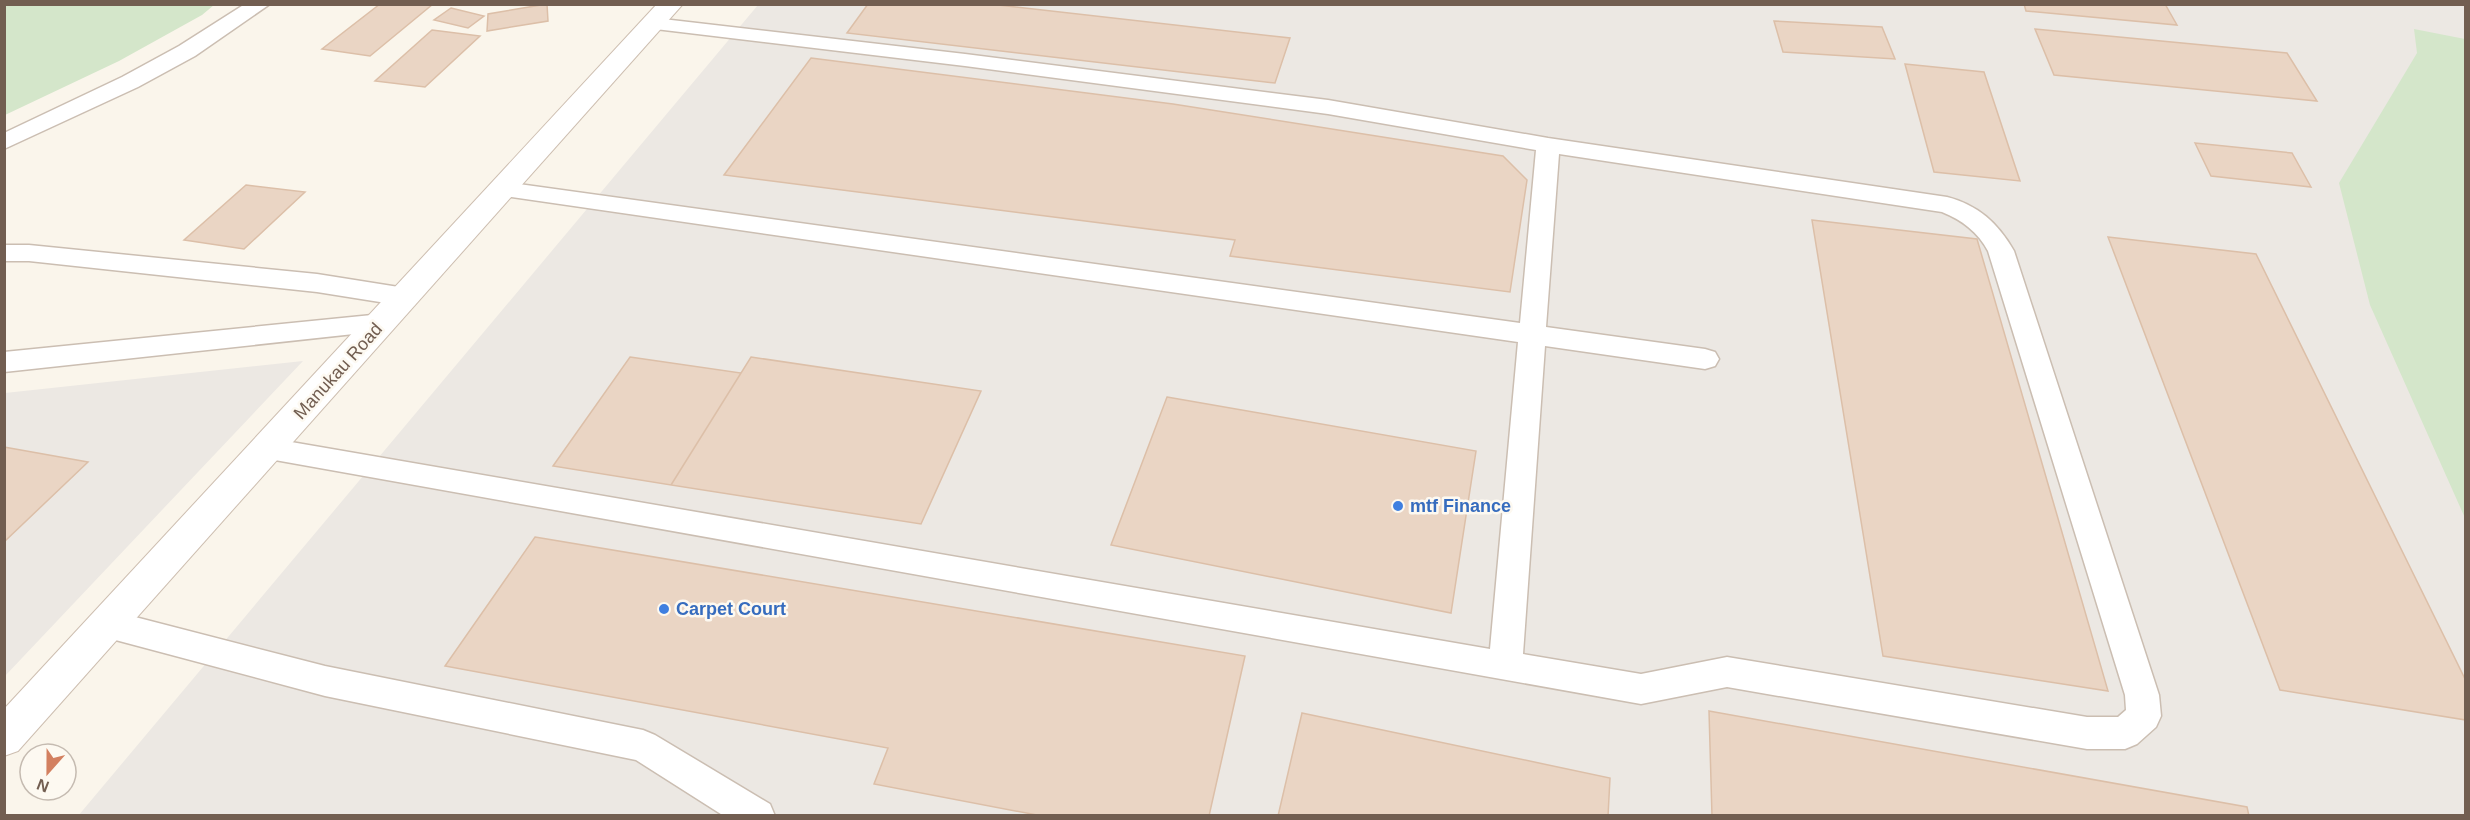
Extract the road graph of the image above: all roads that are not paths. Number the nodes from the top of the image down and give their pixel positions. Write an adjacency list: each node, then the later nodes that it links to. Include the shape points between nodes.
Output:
1 (260, 4): 3 (lane, via 130,82)
2 (662, 14): 4 (lane, via 965,60 1328,107); 5 (main road, Manukau Road)
3 (4, 142)
4 (1548, 146): 9 (lane); 14 (lane, via 1947,205 1984,224 2001,251 2142,695 2144,716 2125,733 2087,733 1727,672 1641,690)
5 (504, 189): 7 (main road, Manukau Road); 9 (lane)
6 (4, 253): 7 (lane, via 317,283)
7 (405, 297): 8 (main road, Manukau Road)
8 (382, 323): 11 (lane); 12 (main road, Manukau Road)
9 (1532, 335): 10 (lane); 14 (lane)
10 (1705, 359)
11 (4, 362)
12 (268, 449): 13 (main road, Manukau Road); 14 (lane)
13 (108, 624): 15 (main road, Manukau Road); 16 (lane, via 325,681 643,746)
14 (1505, 666)
15 (4, 738)
16 (757, 816)

